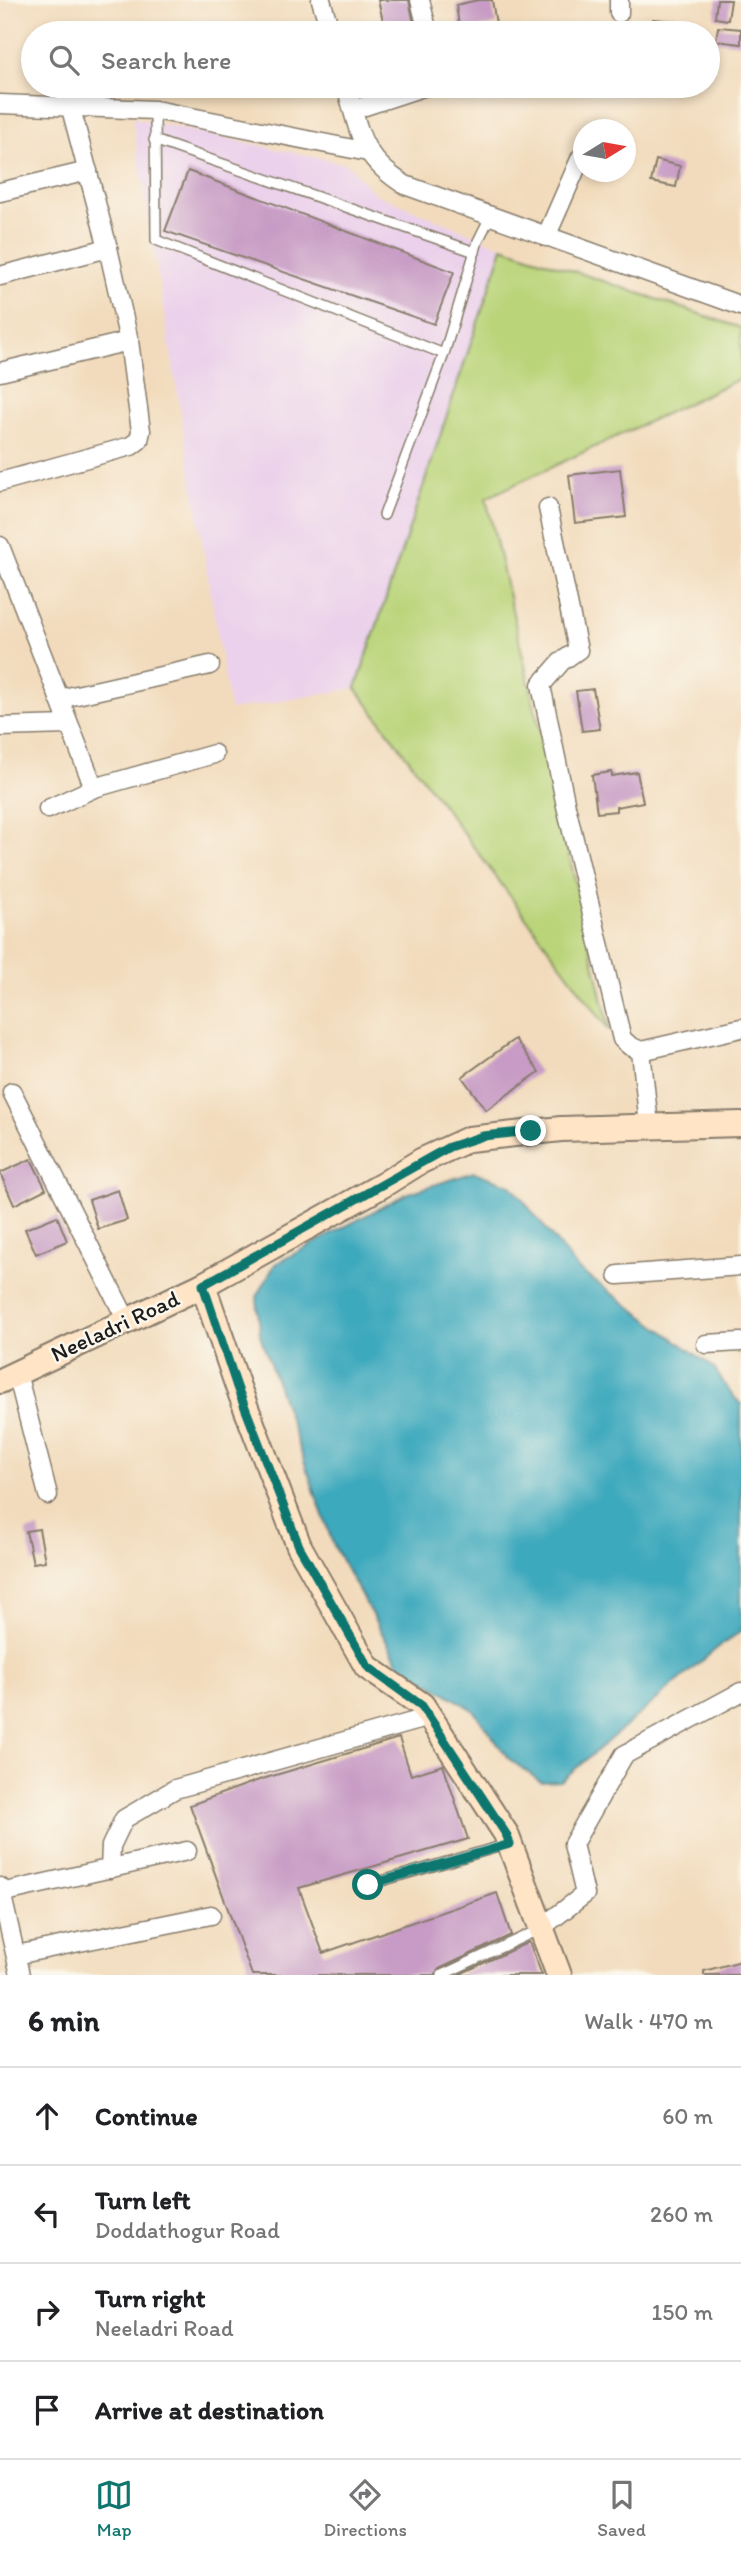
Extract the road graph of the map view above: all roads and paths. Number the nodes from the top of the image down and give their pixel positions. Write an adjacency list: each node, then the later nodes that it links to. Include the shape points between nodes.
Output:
1 (321, 0): 3 (street)
2 (420, 0): 4 (street)
3 (327, 21)
4 (425, 21)
5 (350, 98): 10 (street)
6 (390, 98): 10 (street)
7 (0, 104): 8 (street)
8 (70, 105): 9 (street); 13 (street)
9 (155, 110): 11 (lane); 12 (street)
10 (353, 110): 12 (street)
11 (154, 140): 19 (lane); 23 (lane, via 156,240)
12 (368, 152): 16 (street, via 375,164 405,185)
13 (88, 171): 15 (street); 18 (street)
14 (573, 175): 17 (street)
15 (0, 192)
16 (490, 217): 17 (street); 19 (lane)
17 (546, 237): 21 (street)
18 (108, 248): 20 (street); 22 (street)
19 (475, 252): 23 (lane)
20 (0, 275)
21 (741, 306)
22 (129, 341): 24 (street); 25 (street, via 139,440 111,453)
23 (444, 354): 27 (lane)
24 (0, 372)
25 (0, 482)
26 (548, 508): 37 (street, via 579,650 541,685 622,1039)
27 (384, 515)
28 (0, 546): 30 (street)
29 (210, 665): 30 (street)
30 (59, 699): 31 (street)
31 (68, 725): 32 (street); 34 (street)
32 (0, 727)
33 (214, 754): 34 (street)
34 (94, 788): 35 (street)
35 (48, 809)
36 (741, 1028): 37 (street)
37 (641, 1051): 40 (street)
38 (12, 1092): 44 (street)
39 (741, 1124): 40 (street, Neeladri Road)
40 (649, 1125): 43 (street, Neeladri Road, via 551,1129 469,1139 421,1161)
41 (741, 1266): 42 (street)
42 (618, 1275)
43 (203, 1285): 44 (street, Neeladri Road); 50 (street, via 299,1546 368,1667 422,1706)
44 (127, 1321): 47 (street, Neeladri Road)
45 (741, 1342): 46 (street)
46 (706, 1344)
47 (8, 1377): 48 (street)
48 (48, 1495)
49 (741, 1692): 57 (street, via 624,1755 573,1844 585,1894)
50 (430, 1717): 51 (street); 53 (street, via 175,1789 124,1819 111,1846)
51 (510, 1844): 54 (lane); 57 (street)
52 (187, 1851): 53 (street)
53 (110, 1868): 55 (street)
54 (368, 1885)
55 (1, 1890): 58 (street)
56 (211, 1915): 58 (street)
57 (541, 1928): 60 (lane); 61 (street)
58 (16, 1955): 59 (street)
59 (20, 1975)
60 (442, 1975)
61 (559, 1975)

